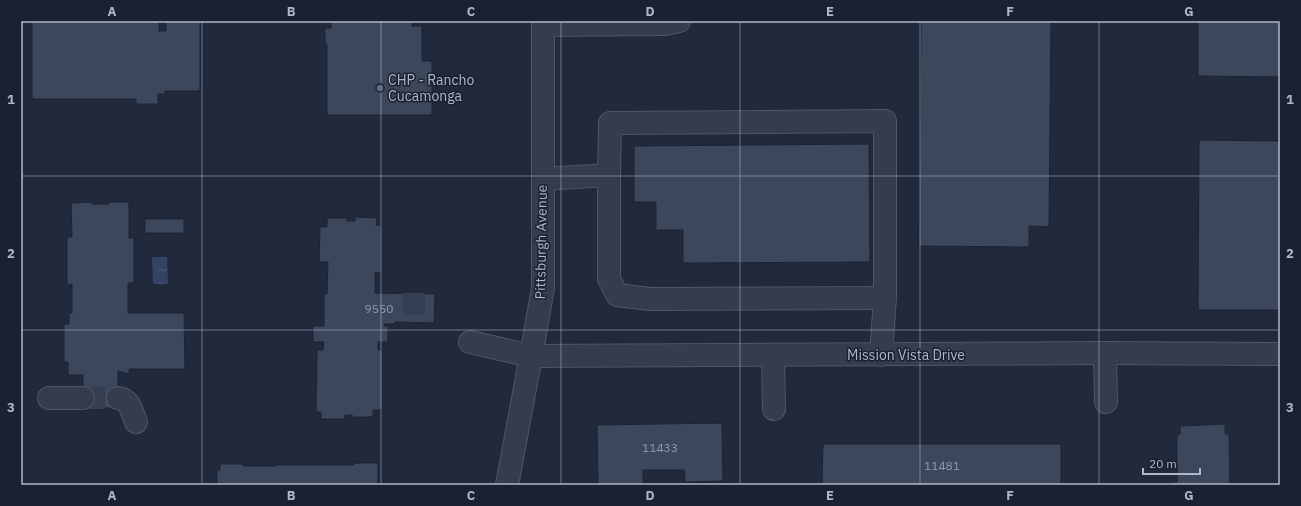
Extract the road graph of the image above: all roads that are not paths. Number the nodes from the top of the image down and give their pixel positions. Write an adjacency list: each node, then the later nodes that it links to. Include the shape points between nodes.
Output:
1 (679, 21): 2 (street, via 665,24)
2 (542, 23): 4 (street, Pittsburgh Avenue)
3 (609, 175): 4 (street); 5 (street, via 608,279 617,295 650,299); 5 (street, via 610,123 885,121)
4 (542, 179): 11 (street, Pittsburgh Avenue, via 542,288)
5 (885, 298): 10 (street)
6 (470, 342): 11 (street, Mission Vista Drive)
7 (1105, 353): 8 (street, Mission Vista Drive); 10 (street, Mission Vista Drive); 15 (street)
8 (1280, 354)
9 (773, 355): 10 (street, Mission Vista Drive); 11 (street, Mission Vista Drive); 16 (street)
10 (881, 355)
11 (532, 356): 18 (street, Pittsburgh Avenue)
12 (49, 398): 13 (street)
13 (83, 398)
14 (118, 398): 17 (street, via 128,402)
15 (1106, 402)
16 (774, 409)
17 (136, 422)
18 (507, 485)

